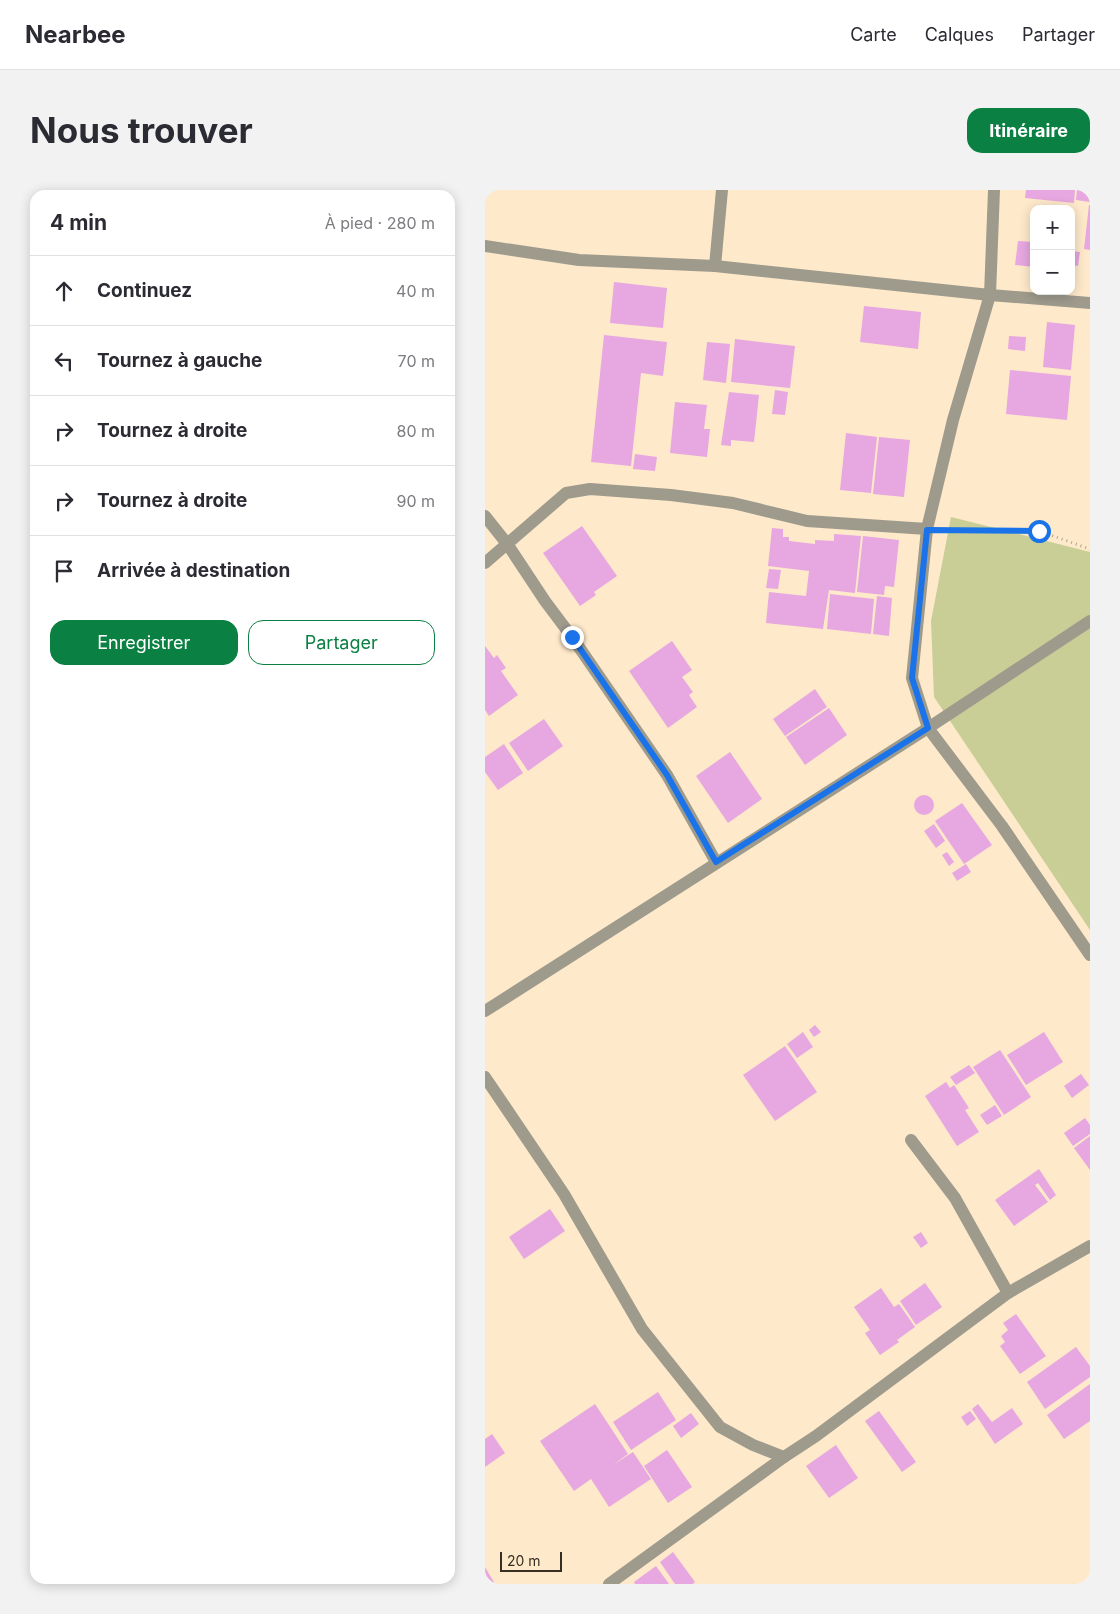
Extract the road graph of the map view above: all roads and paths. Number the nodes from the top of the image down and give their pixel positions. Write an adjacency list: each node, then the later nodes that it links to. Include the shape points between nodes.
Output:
1 (722, 190): 4 (street)
2 (994, 190): 5 (street)
3 (485, 246): 4 (street, via 579,260)
4 (715, 266): 5 (street)
5 (990, 295): 6 (street); 8 (street, via 953,420)
6 (1090, 303)
7 (485, 516): 9 (street)
8 (927, 530): 9 (street, via 807,521 733,503 589,489 566,493); 10 (path, via 1039,531); 13 (street, via 912,678)
9 (508, 545): 11 (street); 14 (street, via 667,775)
10 (1090, 549)
11 (485, 563)
12 (1090, 621): 13 (street)
13 (928, 728): 14 (street); 15 (street)
14 (716, 862): 16 (street)
15 (1090, 955)
16 (485, 1010)
17 (485, 1077): 21 (street, via 564,1194 642,1329 720,1427)
18 (911, 1140): 20 (street, via 955,1198)
19 (1090, 1246): 20 (street)
20 (1008, 1293): 21 (street)
21 (784, 1457): 22 (street)
22 (611, 1584)

